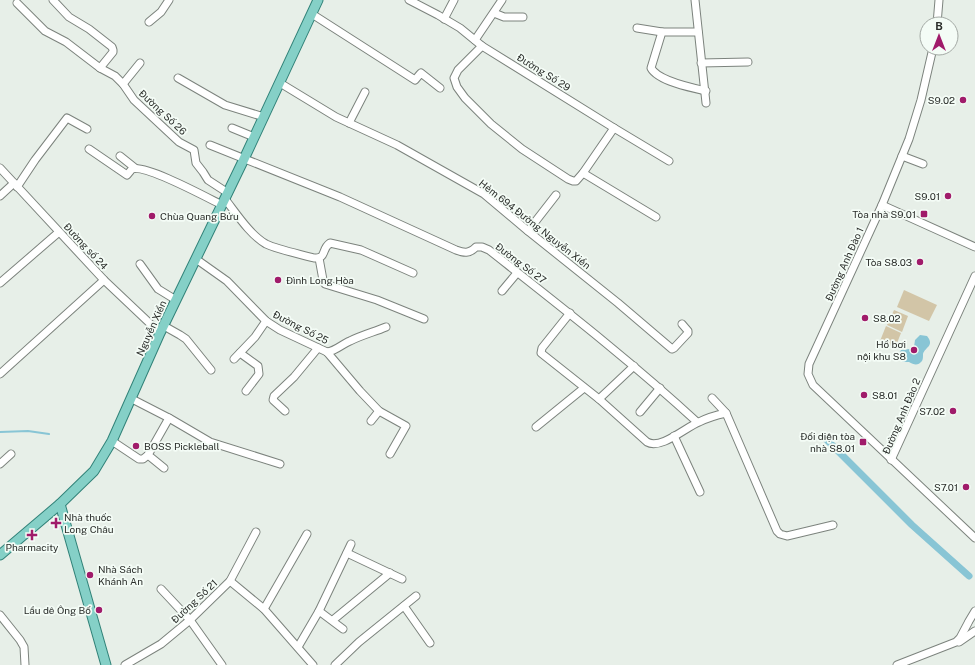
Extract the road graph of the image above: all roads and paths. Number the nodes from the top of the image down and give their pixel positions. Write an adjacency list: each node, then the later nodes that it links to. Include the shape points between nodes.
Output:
1 (53, 0): 25 (street, via 69,17 112,47 113,52)
2 (169, 0): 15 (street, via 161,12)
3 (318, 0): 11 (main road, Nguyễn Xiển)
4 (454, 0): 14 (street)
5 (502, 0): 10 (street)
6 (695, 0): 18 (street)
7 (939, 0): 12 (street)
8 (414, 1): 14 (street, Đường Số 29)
9 (17, 3): 25 (street, Đường Số 26, via 45,31 66,42)
10 (494, 12): 13 (street, via 504,17); 19 (street)
11 (312, 14): 27 (main road, Nguyễn Xiển); 29 (street, via 415,80 421,74)
12 (938, 16)
13 (523, 17)
14 (444, 18): 19 (street, Đường Số 29)
15 (149, 22)
16 (636, 28): 17 (street)
17 (662, 32): 18 (street); 30 (street, via 652,70 678,86)
18 (698, 32): 24 (street)
19 (475, 40): 20 (street, Đường Số 29)
20 (482, 46): 36 (street, Đường Số 29); 48 (street, via 458,70 454,78 465,98 491,124 522,149 568,179 576,181)
21 (931, 56): 42 (street, Đường Anh Đào 1, via 919,107)
22 (748, 62): 24 (street)
23 (140, 63): 28 (street)
24 (701, 63): 30 (street)
25 (100, 68): 28 (street, Đường Số 26)
26 (178, 78): 33 (street, via 226,106)
27 (280, 83): 33 (main road, Nguyễn Xiển); 34 (street, Hẻm 694 Đường Nguyễn Xiển)
28 (123, 84): 52 (street, Đường Số 26, via 134,100 179,142 194,150 196,163)
29 (440, 88)
30 (706, 91): 32 (street)
31 (366, 92): 34 (street)
32 (706, 103)
33 (264, 117): 38 (main road, Nguyễn Xiển)
34 (349, 123): 55 (street, Hẻm 694 Đường Nguyễn Xiển, via 398,145 484,194)
35 (232, 128): 38 (street)
36 (614, 128): 44 (street, Đường Số 29); 48 (street)
37 (87, 130): 49 (street, via 67,118)
38 (254, 137): 43 (main road, Nguyễn Xiển)
39 (210, 146): 43 (street, Đường Số 27)
40 (89, 149): 47 (street, via 127,175)
41 (120, 156): 47 (street)
42 (902, 156): 45 (street); 53 (street, Đường Anh Đào 1)
43 (244, 159): 52 (main road, Nguyễn Xiển); 62 (street, Đường Số 27, via 340,197 460,252 468,253 476,247 482,247)
44 (669, 160)
45 (923, 164)
46 (0, 168): 49 (street, Đường số 24)
47 (135, 168): 52 (street)
48 (583, 173): 54 (street)
49 (15, 185): 51 (street); 56 (street, Đường số 24)
50 (556, 195): 55 (street)
51 (0, 196)
52 (225, 199): 58 (street, via 260,240); 59 (main road, Nguyễn Xiển)
53 (882, 204): 57 (street); 100 (street, Đường Anh Đào 1, via 808,371 812,385)
54 (656, 217)
55 (528, 231): 71 (street, Hẻm 694 Đường Nguyễn Xiển, via 670,348 674,348 688,333)
56 (59, 232): 64 (street, Đường số 24); 65 (street)
57 (975, 246)
58 (319, 258): 61 (street, via 330,243 361,250); 69 (street, via 325,284 377,300)
59 (196, 259): 67 (main road, Nguyễn Xiển); 70 (street, Đường Số 25, via 227,281)
60 (140, 264): 67 (street, via 158,289)
61 (413, 273)
62 (518, 273): 66 (street); 68 (street, Đường Số 27)
63 (975, 276): 100 (street, Đường Anh Đào 2)
64 (104, 280): 73 (street, Đường số 24); 80 (street)
65 (0, 283)
66 (502, 291)
67 (176, 300): 73 (main road, Nguyễn Xiển)
68 (570, 313): 78 (street, Đường Số 27); 81 (street, via 542,348 541,353)
69 (424, 319)
70 (266, 321): 74 (street, Đường Số 25); 76 (street)
71 (682, 324)
72 (386, 327): 75 (street)
73 (162, 330): 79 (street, Đường số 24, via 186,339); 85 (main road, Nguyễn Xiển)
74 (318, 348): 75 (street, Đường Số 25); 87 (street, via 274,396 274,400)
75 (327, 352): 88 (street, Đường Số 25)
76 (240, 353): 77 (street); 83 (street, via 258,366 259,374)
77 (234, 359)
78 (634, 366): 82 (street, Đường Số 27); 86 (street)
79 (211, 370)
80 (0, 374)
81 (584, 388): 86 (street); 94 (street)
82 (660, 388): 89 (street); 93 (street, Đường Số 27)
83 (246, 391)
84 (712, 398): 90 (street)
85 (132, 399): 91 (street); 96 (main road, Nguyễn Xiển)
86 (599, 399): 95 (street, via 650,443 654,444)
87 (285, 411)
88 (379, 411): 92 (street); 98 (street, Đường Số 25, via 406,426)
89 (640, 412)
90 (726, 413): 93 (street); 106 (street, via 777,531 787,536)
91 (169, 418): 99 (street); 102 (street, via 210,442)
92 (371, 421)
93 (697, 422): 95 (street)
94 (536, 427)
95 (674, 436): 104 (street)
96 (112, 441): 99 (street, via 139,459); 105 (main road, Nguyễn Xiển, via 94,471)
97 (11, 454): 101 (street)
98 (390, 454)
99 (148, 456): 103 (street)
100 (891, 460): 109 (street, Đường Anh Đào 2)
101 (0, 464)
102 (280, 464)
103 (164, 468)
104 (700, 492)
105 (60, 504): 111 (main road, Nguyễn Xiển); 132 (main road)
106 (833, 525)
107 (256, 532): 115 (street, Đường Số 21)
108 (307, 534): 119 (street)
109 (975, 538)
110 (351, 544): 112 (street)
111 (1, 553)
112 (347, 553): 113 (street); 120 (street)
113 (390, 573): 114 (street); 124 (street)
114 (402, 579)
115 (230, 581): 119 (street); 123 (street, Đường Số 21)
116 (161, 589): 123 (street)
117 (416, 596): 118 (street)
118 (404, 606): 128 (street); 136 (street)
119 (264, 609): 130 (street)
120 (319, 610): 124 (street); 130 (street)
121 (975, 611): 125 (street)
122 (0, 615): 131 (street, via 24,647)
123 (190, 620): 133 (street, Đường Số 21, via 161,644); 134 (street)
124 (333, 620): 126 (street)
125 (971, 621): 127 (street, via 969,629); 129 (street, via 959,640)
126 (342, 629)
127 (975, 631): 129 (street, via 964,640)
128 (430, 643)
129 (953, 644): 137 (street)
130 (298, 647): 135 (street)
131 (25, 665)
132 (106, 665)
133 (125, 665)
134 (222, 665)
135 (313, 665)
136 (335, 665)
137 (897, 665)

